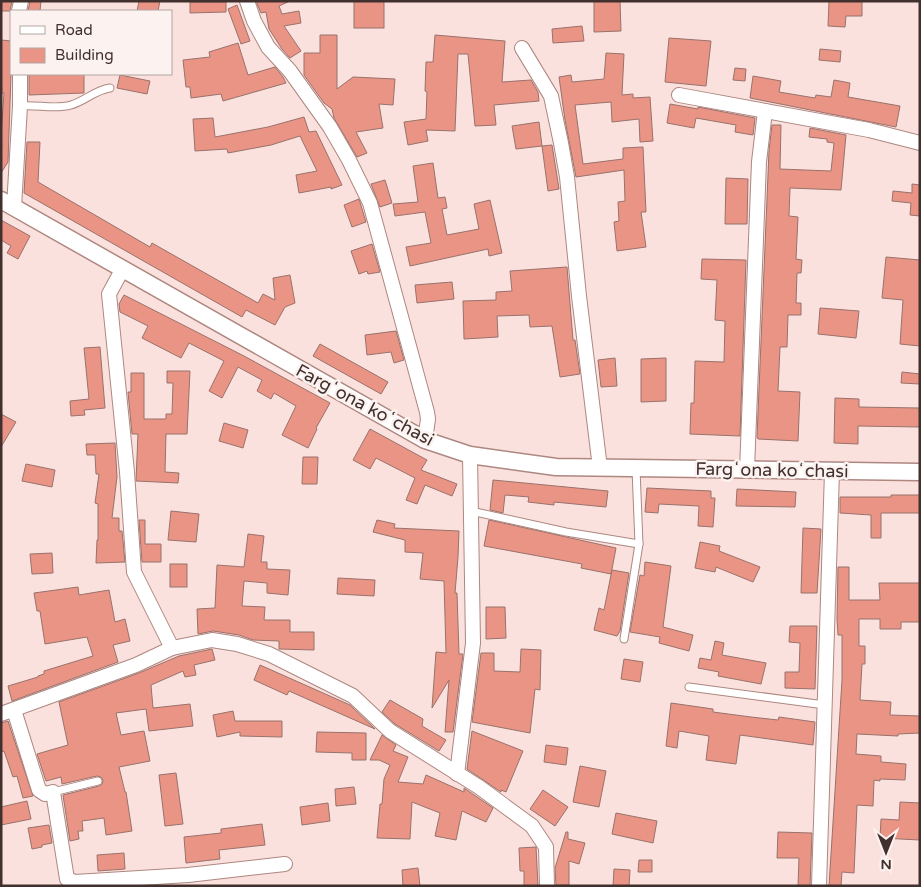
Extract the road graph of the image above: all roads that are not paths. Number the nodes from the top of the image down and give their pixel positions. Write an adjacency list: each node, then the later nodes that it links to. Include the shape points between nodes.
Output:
1 (246, 1): 11 (street, via 268,46 330,127 370,203 427,412)
2 (522, 48): 13 (street, via 551,96 568,177)
3 (20, 75): 6 (street)
4 (110, 88): 6 (lane, via 101,89 71,105)
5 (679, 95): 7 (street)
6 (20, 106): 9 (street)
7 (765, 111): 8 (street); 15 (street, via 759,172)
8 (920, 143)
9 (8, 204): 10 (street, Fargʻona koʻchasi)
10 (122, 270): 11 (street, Fargʻona koʻchasi); 21 (street, via 109,294 134,572)
11 (425, 440): 12 (street, Fargʻona koʻchasi)
12 (470, 455): 13 (street, Fargʻona koʻchasi, via 556,467); 18 (street)
13 (600, 468): 14 (street, Fargʻona koʻchasi)
14 (636, 468): 15 (street, Fargʻona koʻchasi); 19 (lane)
15 (747, 470): 16 (street, Fargʻona koʻchasi)
16 (832, 471): 17 (street, Fargʻona koʻchasi); 23 (street)
17 (920, 472)
18 (470, 510): 19 (lane, via 566,532); 25 (street, via 474,643)
19 (639, 544): 20 (lane)
20 (624, 639)
21 (172, 648): 24 (street, via 136,665); 25 (street, via 212,640 269,654 353,696 390,731)
22 (689, 687): 23 (lane)
23 (825, 705): 30 (street)
24 (8, 712): 27 (street, via 39,790 45,794)
25 (457, 774): 29 (street, via 532,826 546,847)
26 (98, 781): 27 (lane)
27 (53, 792): 28 (street, via 67,879 75,882 188,875)
28 (285, 864)
29 (547, 886)
30 (819, 886)

